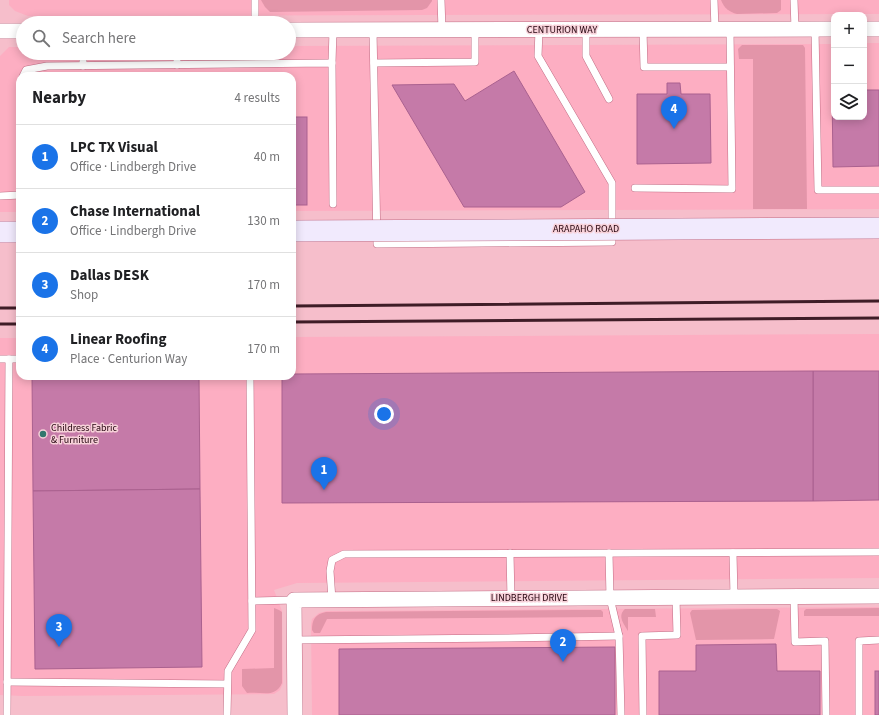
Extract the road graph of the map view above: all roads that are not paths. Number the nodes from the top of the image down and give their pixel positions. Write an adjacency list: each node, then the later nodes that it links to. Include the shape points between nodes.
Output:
1 (255, 0): 5 (lane)
2 (441, 0): 11 (lane)
3 (714, 0): 16 (lane)
4 (794, 0): 18 (lane)
5 (255, 16)
6 (867, 29): 7 (street)
7 (879, 29)
8 (296, 30): 9 (street, CENTURION WAY)
9 (333, 30): 10 (street, CENTURION WAY); 25 (lane)
10 (374, 30): 11 (street, CENTURION WAY); 26 (lane)
11 (442, 30): 12 (street, CENTURION WAY)
12 (475, 30): 13 (street, CENTURION WAY); 26 (lane, via 475,62)
13 (539, 30): 14 (street, CENTURION WAY); 26 (lane, via 538,56 612,183 612,242 376,244)
14 (586, 30): 15 (street, CENTURION WAY); 31 (lane, via 586,56)
15 (643, 30): 16 (street, CENTURION WAY); 29 (lane, via 644,67)
16 (715, 30): 17 (street, CENTURION WAY)
17 (730, 30): 18 (street, CENTURION WAY); 29 (lane)
18 (795, 30): 19 (street, CENTURION WAY)
19 (816, 30): 20 (street, CENTURION WAY); 33 (lane, via 818,190)
20 (831, 30)
21 (0, 31): 22 (street)
22 (16, 31)
23 (83, 60): 28 (lane)
24 (177, 60): 27 (lane)
25 (332, 63): 27 (lane); 36 (lane)
26 (374, 63)
27 (177, 65): 28 (lane)
28 (83, 66): 30 (lane, via 47,66)
29 (730, 67): 32 (lane, via 732,189)
30 (25, 72)
31 (609, 99)
32 (635, 188)
33 (879, 190)
34 (16, 195): 35 (lane)
35 (0, 196)
36 (333, 204)
37 (879, 228): 38 (main road, ARAPAHO ROAD, bridge)
38 (296, 231)
39 (0, 232): 40 (main road)
40 (16, 232)
41 (8, 359): 42 (lane); 43 (lane); 61 (lane)
42 (16, 359)
43 (0, 360)
44 (250, 380): 57 (lane)
45 (879, 552): 48 (lane)
46 (510, 553): 47 (lane); 54 (lane); 56 (lane, via 344,554 332,560)
47 (609, 553): 48 (lane); 52 (lane)
48 (733, 553): 50 (lane)
49 (879, 596): 51 (street, LINDBERGH DRIVE)
50 (734, 597): 51 (street, LINDBERGH DRIVE); 53 (street, LINDBERGH DRIVE)
51 (794, 597): 68 (lane, via 795,642 825,641)
52 (610, 598): 53 (street, LINDBERGH DRIVE); 54 (street, LINDBERGH DRIVE); 58 (lane)
53 (676, 598): 67 (lane, via 677,636 642,636)
54 (511, 599): 56 (street, LINDBERGH DRIVE)
55 (294, 600): 56 (street, LINDBERGH DRIVE); 57 (lane); 59 (street)
56 (332, 600)
57 (252, 601): 62 (lane, via 252,630 228,671)
58 (619, 636): 59 (lane); 66 (lane)
59 (294, 640): 65 (street)
60 (879, 640): 69 (lane, via 859,641)
61 (7, 682): 62 (lane); 63 (lane)
62 (228, 684): 64 (lane)
63 (7, 715)
64 (227, 715)
65 (295, 715)
66 (621, 715)
67 (643, 715)
68 (826, 715)
69 (859, 715)

